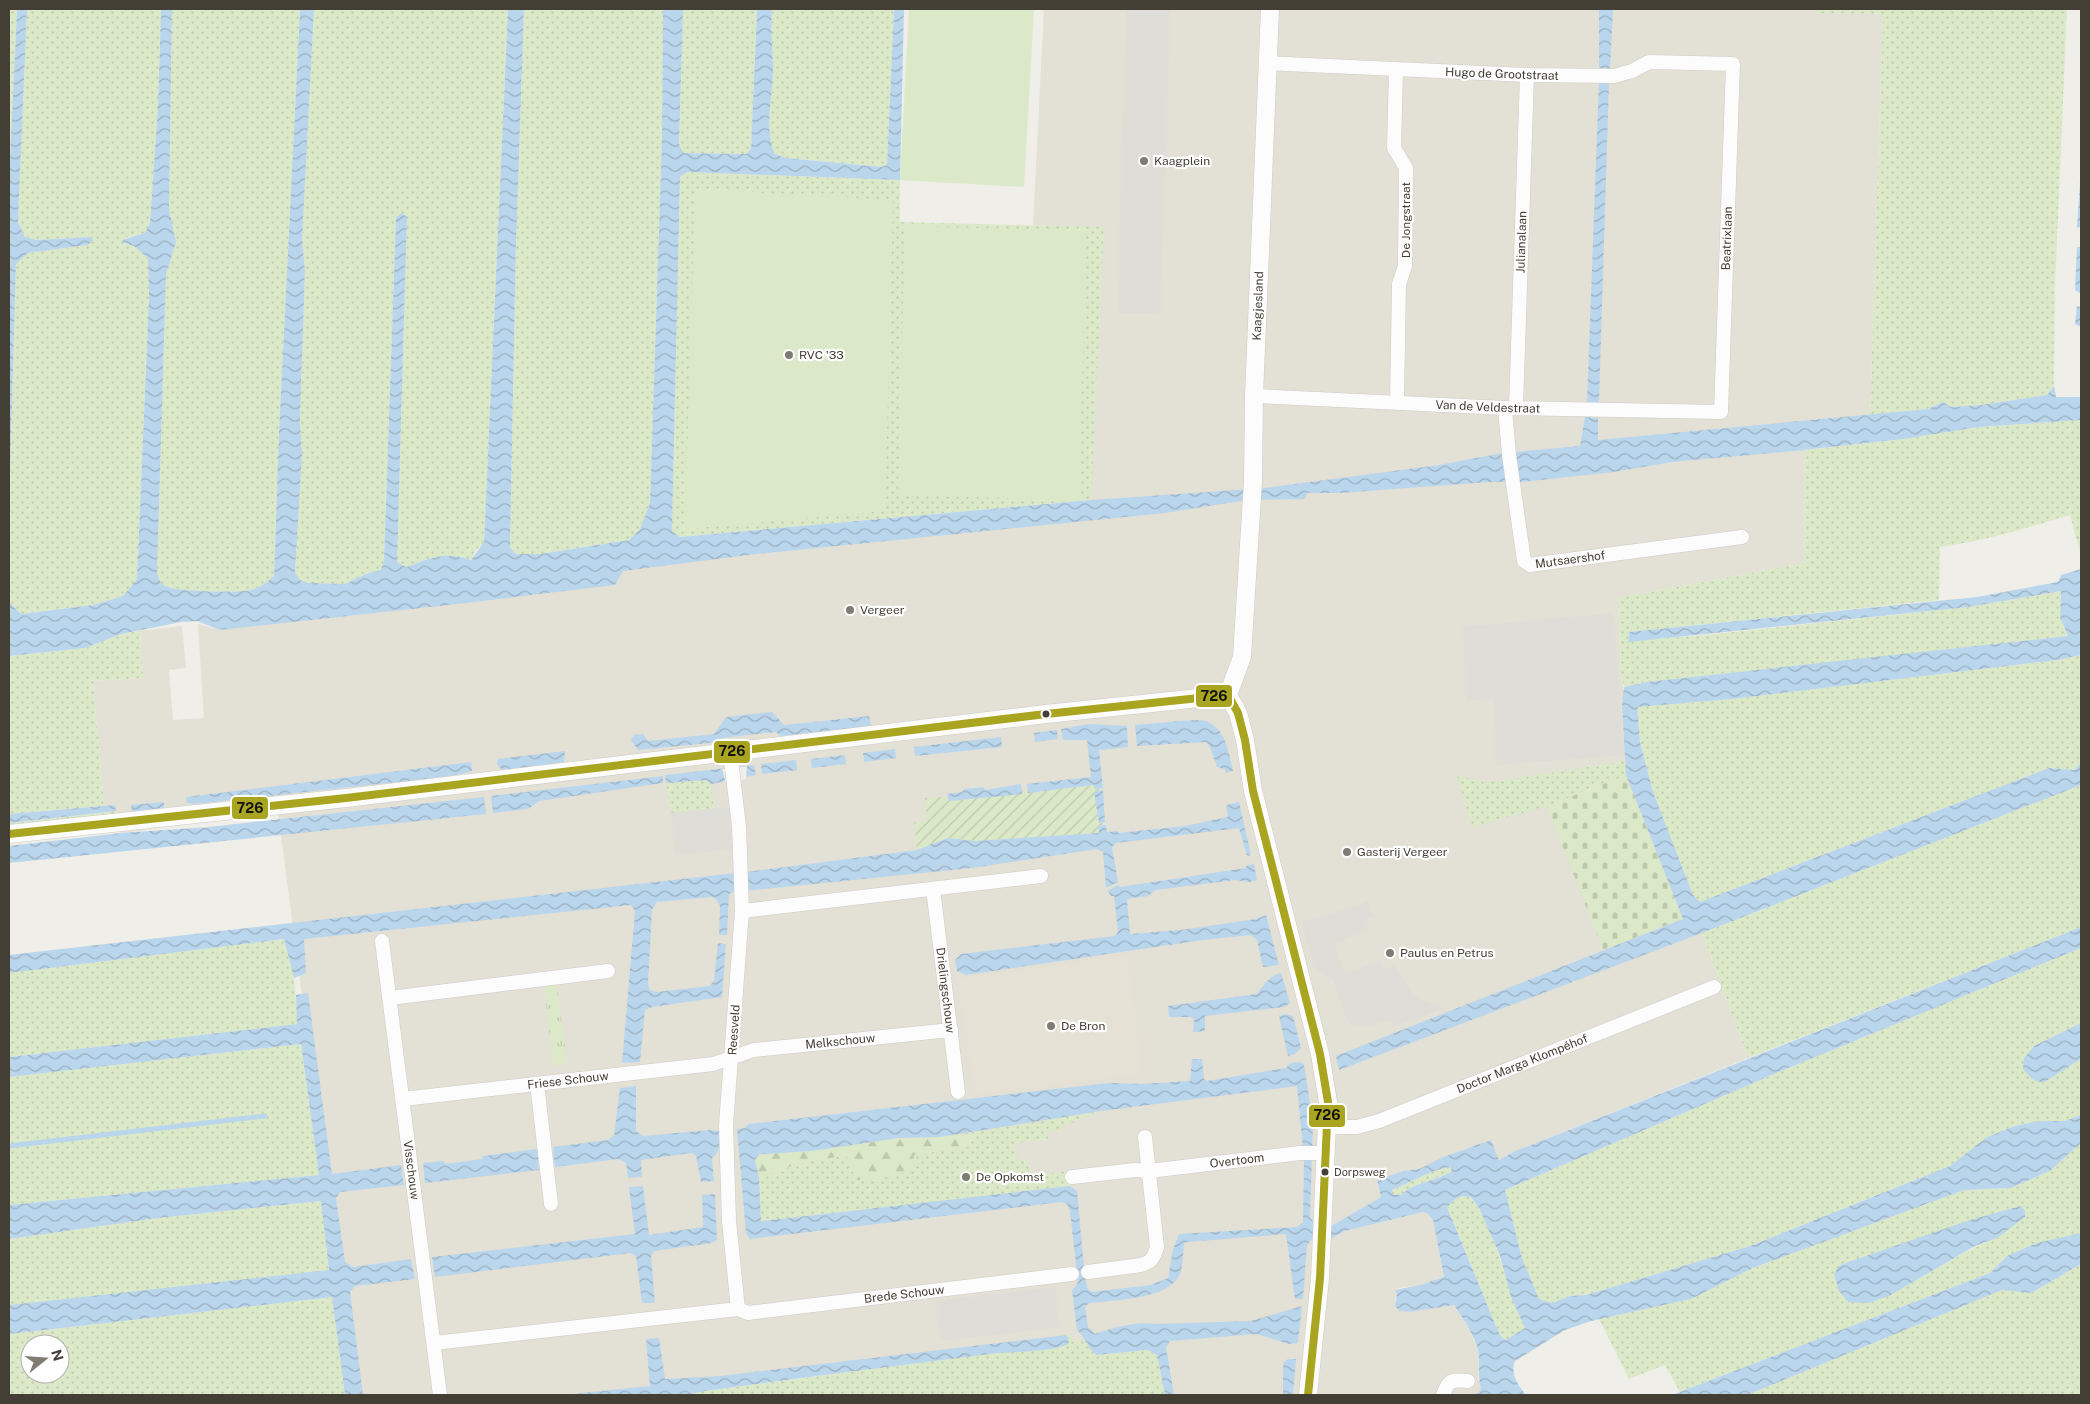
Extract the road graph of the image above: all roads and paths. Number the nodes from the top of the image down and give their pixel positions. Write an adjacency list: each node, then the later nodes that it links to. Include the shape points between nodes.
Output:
1 (1270, 9): 2 (street, Kaagjesland)
2 (1267, 63): 4 (street, Hugo de Grootstraat); 6 (street, Kaagjesland)
3 (1733, 64): 5 (street, Hugo de Grootstraat, via 1649,62 1614,76); 9 (street, Beatrixlaan)
4 (1396, 70): 5 (street, Hugo de Grootstraat); 7 (street, De Jongstraat, via 1394,148 1406,168 1405,266 1399,284)
5 (1527, 75): 8 (street, Julianalaan)
6 (1254, 396): 7 (street, Van de Veldestraat); 11 (street, Kaagjesland, via 1242,657)
7 (1397, 402): 8 (street, Van de Veldestraat)
8 (1510, 408): 9 (street, Van de Veldestraat); 10 (street, Mutsaershof, via 1509,455 1524,560 1530,565)
9 (1720, 412)
10 (1742, 538)
11 (1228, 696): 12 (street, via 1046,714); 26 (street, via 1238,713 1245,740 1253,791 1320,1054 1328,1102)
12 (731, 758): 13 (street); 16 (street, Reesveld)
13 (9, 834)
14 (1042, 876): 15 (street)
15 (933, 889): 16 (street); 21 (street, Drielingschouw)
16 (742, 911): 22 (street, Reesveld)
17 (382, 941): 20 (street, Visschouw)
18 (608, 971): 20 (street)
19 (1714, 987): 26 (street, Doctor Marga Klompéhof, via 1379,1121 1357,1127)
20 (390, 998): 25 (street, Visschouw)
21 (951, 1030): 22 (street, Melkschouw, via 754,1050); 24 (street, Drielingschouw)
22 (732, 1056): 23 (street, Friese Schouw, via 713,1064); 34 (street, Reesveld, via 726,1157)
23 (537, 1084): 25 (street, Friese Schouw); 31 (street)
24 (958, 1092)
25 (403, 1099): 35 (street, Visschouw)
26 (1328, 1127): 28 (street)
27 (1145, 1137): 29 (street)
28 (1321, 1153): 29 (street, Overtoom); 38 (street, via 1320,1278)
29 (1149, 1171): 30 (street, Overtoom); 32 (street, via 1157,1247 1154,1257 1141,1265)
30 (1072, 1177)
31 (551, 1204)
32 (1088, 1272)
33 (1072, 1274): 34 (street, Brede Schouw, via 748,1313)
34 (738, 1309): 35 (street)
35 (434, 1343): 37 (street, Visschouw)
36 (1468, 1381): 39 (street, via 1453,1380)
37 (440, 1395)
38 (1308, 1395)
39 (1443, 1395)

